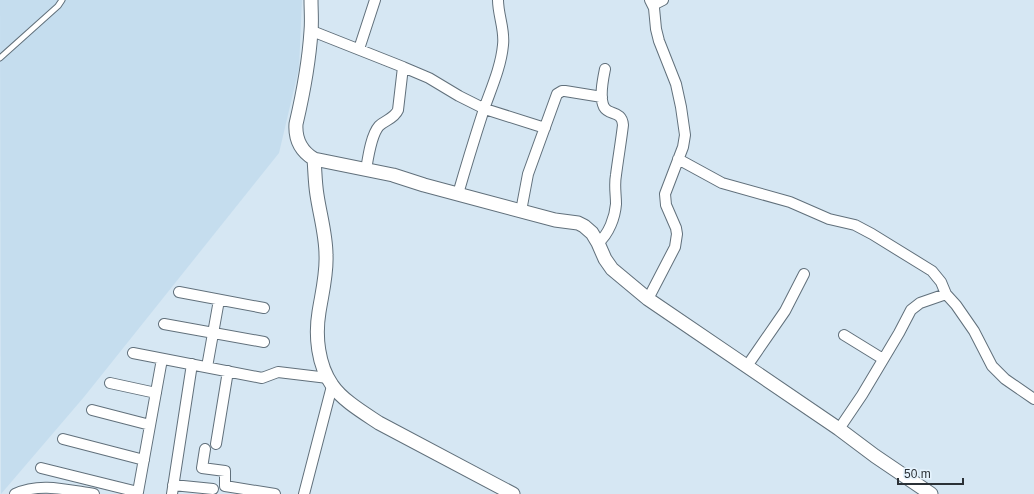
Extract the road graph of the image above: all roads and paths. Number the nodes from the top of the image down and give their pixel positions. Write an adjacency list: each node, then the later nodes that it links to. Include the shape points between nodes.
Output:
1 (62, 0): 9 (lane)
2 (311, 0): 7 (street)
3 (376, 0): 8 (street)
4 (498, 0): 13 (street, via 504,35 503,47)
5 (663, 0): 6 (street)
6 (651, 3): 16 (street, via 659,41 676,84 681,107 685,135)
7 (312, 31): 8 (street); 15 (street, via 296,132 298,143 306,155)
8 (359, 49): 10 (street)
9 (0, 58)
10 (403, 67): 13 (street, via 429,78); 17 (street, via 398,110 395,116 376,131)
11 (605, 69): 12 (street)
12 (602, 98): 14 (street, via 559,92); 20 (street, via 604,106 619,116 622,125 614,214 604,238)
13 (485, 109): 14 (street); 18 (street)
14 (545, 128): 19 (street, via 528,174)
15 (314, 159): 17 (street); 38 (street, via 317,194 326,241 326,267 318,314 318,344)
16 (678, 159): 23 (street, via 722,183 790,202 830,219 855,225 932,271); 24 (street, via 665,199 676,228 675,247)
17 (366, 170): 18 (street)
18 (458, 194): 19 (street)
19 (521, 211): 20 (street, via 578,223 589,229)
20 (598, 243): 24 (street, via 612,270)
21 (804, 274): 35 (street, via 785,311)
22 (179, 292): 25 (street)
23 (946, 294): 33 (street, via 920,303 911,310); 41 (street, via 974,331 992,366 1005,379)
24 (648, 299): 35 (street)
25 (220, 300): 26 (street); 28 (street)
26 (264, 308)
27 (164, 324): 28 (street)
28 (213, 333): 30 (street); 36 (street)
29 (844, 335): 33 (street)
30 (264, 342)
31 (133, 353): 32 (street)
32 (162, 359): 34 (street); 40 (street)
33 (883, 359): 44 (street)
34 (192, 364): 36 (street); 50 (street)
35 (748, 366): 44 (street)
36 (207, 367): 37 (street)
37 (228, 371): 38 (street, via 262,378 278,372); 46 (street)
38 (330, 382): 55 (street); 56 (street, via 361,411 379,423)
39 (110, 383): 40 (street)
40 (156, 393): 43 (street)
41 (1034, 399)
42 (92, 410): 43 (street)
43 (150, 425): 48 (street)
44 (839, 429): 57 (street)
45 (63, 439): 48 (street)
46 (216, 444)
47 (205, 450): 54 (street, via 202,468 226,471 225,486)
48 (144, 460): 49 (street, via 138,492)
49 (41, 468)
50 (173, 489): 51 (street)
51 (214, 489)
52 (15, 494): 53 (street, via 25,489 45,487)
53 (94, 494)
54 (275, 494)
55 (304, 494)
56 (513, 494)
57 (930, 494)

